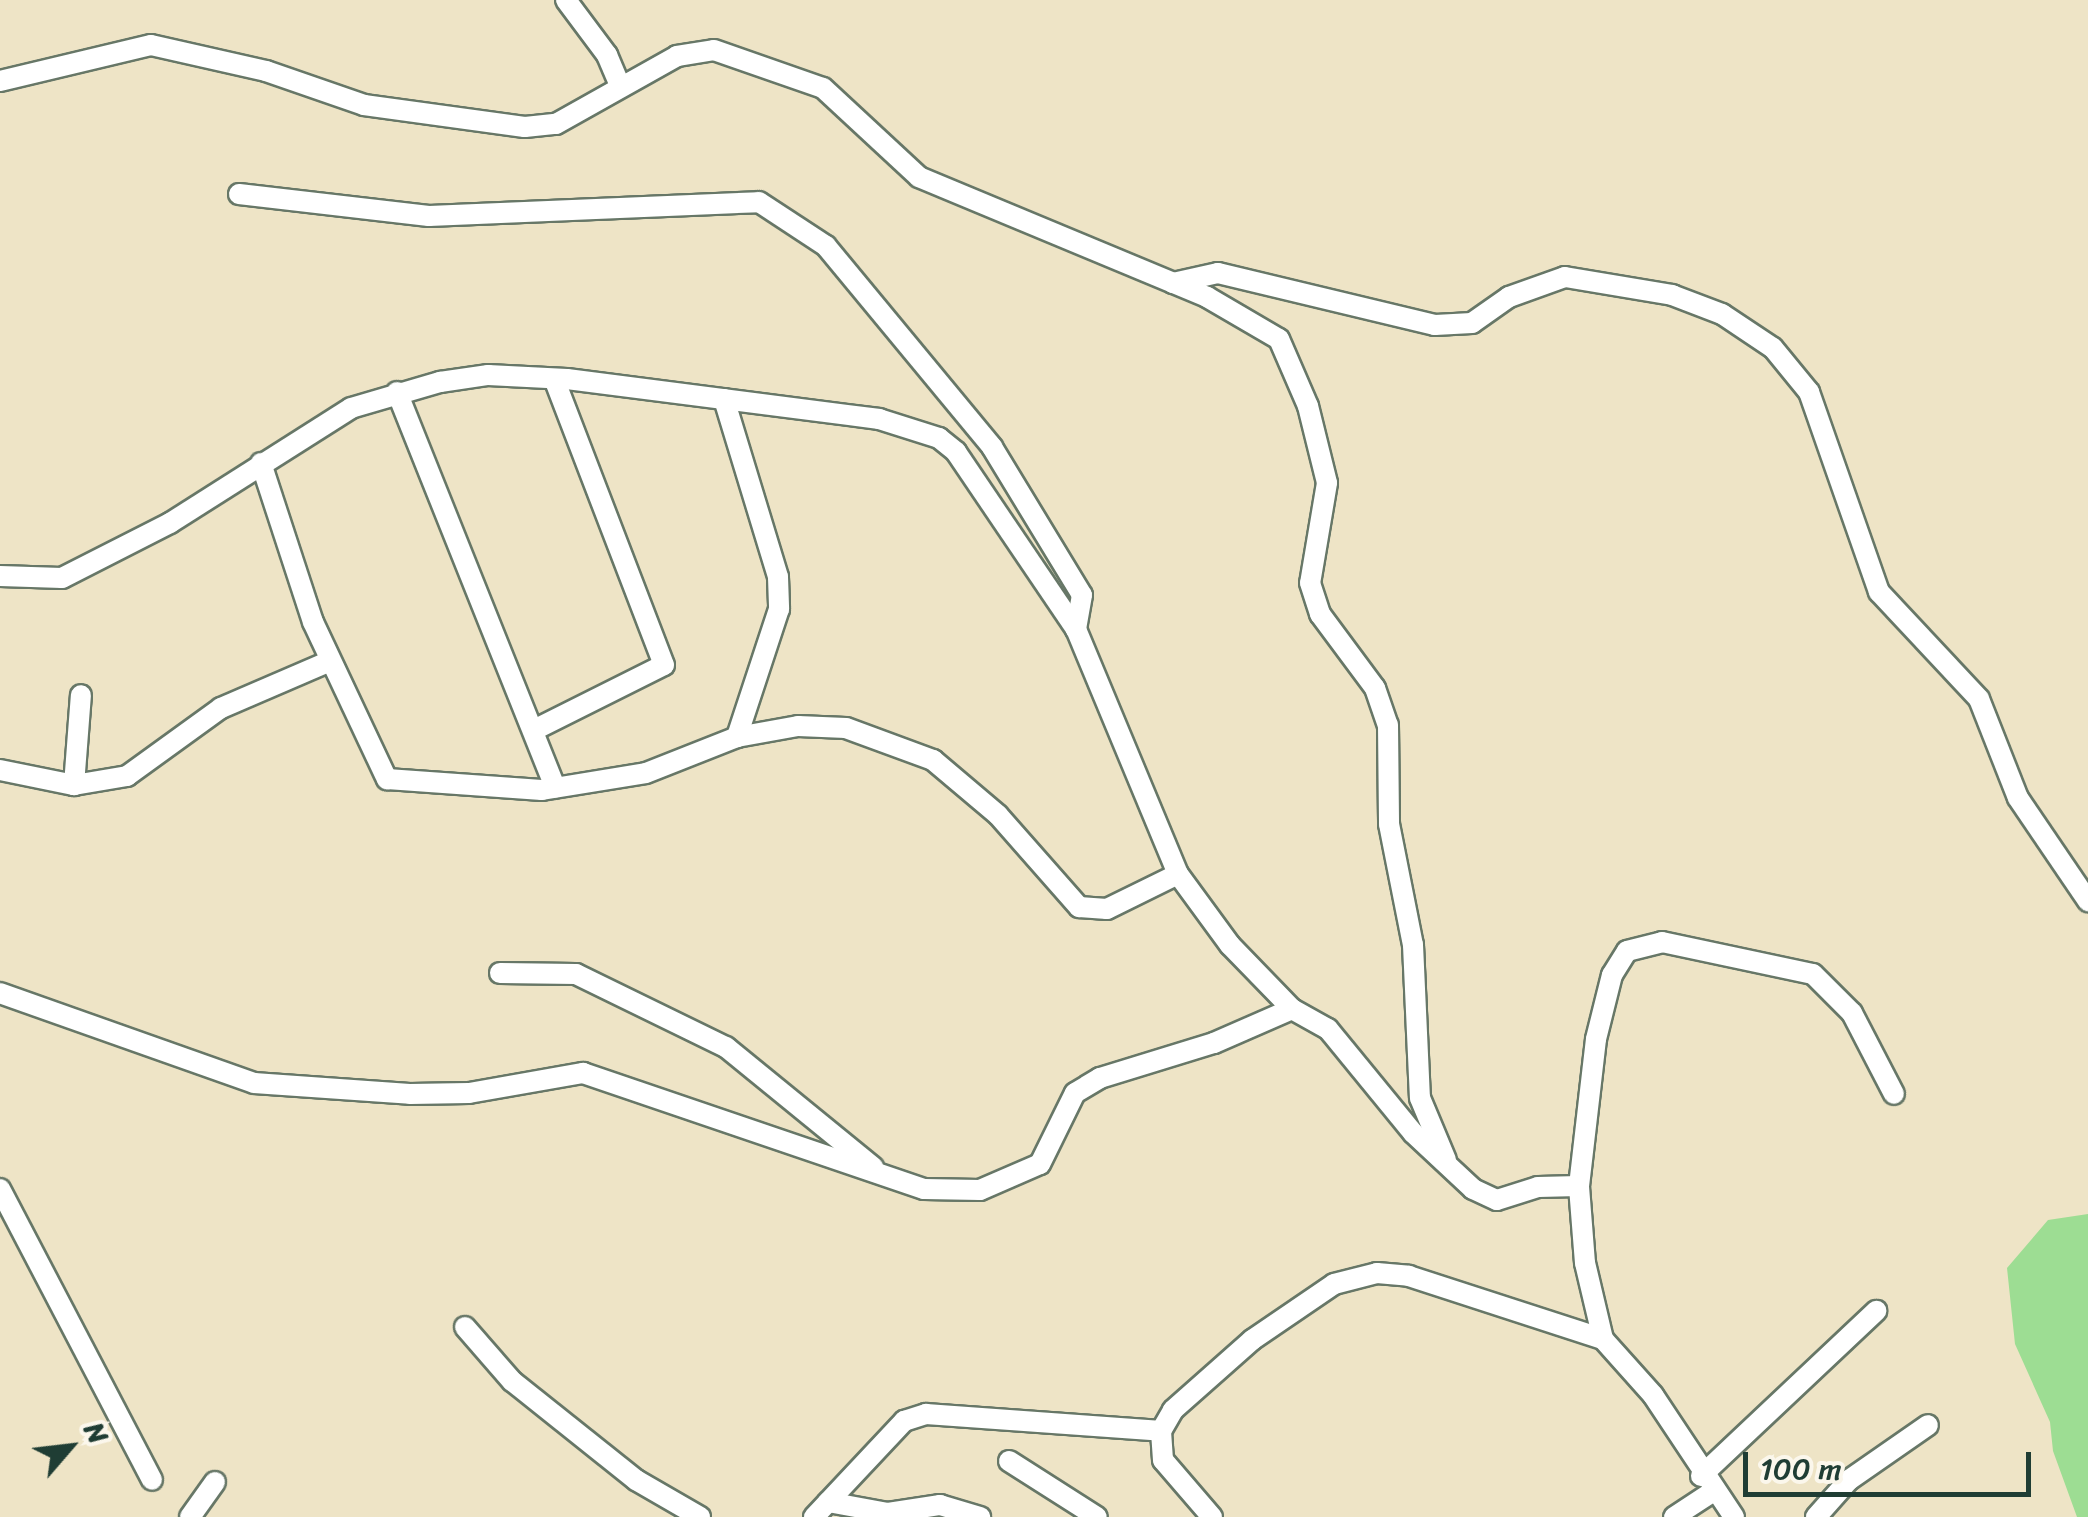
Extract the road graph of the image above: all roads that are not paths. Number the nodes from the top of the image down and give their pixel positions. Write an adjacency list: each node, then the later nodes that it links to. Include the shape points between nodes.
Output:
1 (566, 0): 3 (street, via 607,55)
2 (0, 82): 3 (street, via 151,45 266,71 364,105 525,127 556,124)
3 (620, 86): 5 (street, via 676,56 714,50 780,71 823,88 919,176)
4 (239, 194): 11 (street, via 429,216 759,202 826,246 992,447 1082,596)
5 (1173, 283): 20 (street, via 1218,273 1435,325 1472,323 1509,298 1564,277 1672,294 1735,322 1773,348 1809,392 1879,592 1979,699 2018,798); 25 (street, via 1279,339 1308,406 1327,483 1310,583 1320,614 1375,688 1388,726 1389,824 1414,946 1420,1098)
6 (554, 378): 7 (street, via 488,375); 8 (street); 14 (street, via 664,665)
7 (398, 392): 9 (street, via 351,408); 14 (street)
8 (724, 400): 11 (street, via 879,419 939,438 956,452); 15 (street, via 778,577 779,609)
9 (261, 463): 10 (street, via 170,523 62,578); 12 (street)
10 (0, 576)
11 (1076, 629): 19 (street)
12 (330, 661): 17 (street, via 221,708 127,776); 18 (street, via 387,780)
13 (82, 695): 17 (street)
14 (536, 729): 18 (street)
15 (737, 738): 18 (street, via 646,773); 19 (street, via 798,726 846,728 932,760 998,814 1079,907 1094,913)
16 (0, 770): 17 (street)
17 (74, 786)
18 (555, 788)
19 (1178, 874): 23 (street, via 1230,946)
20 (2088, 901)
21 (500, 972): 26 (street, via 576,974 726,1047)
22 (1, 997): 26 (street, via 254,1083 470,1093 583,1074)
23 (1292, 1009): 25 (street, via 1328,1029 1413,1133); 26 (street, via 1076,1093 1040,1164 1008,1182 980,1190 924,1189)
24 (1894, 1094): 27 (street, via 1852,1013 1813,974 1700,946 1662,942 1627,951 1612,975 1596,1039)
25 (1446, 1160): 27 (street, via 1473,1189 1496,1200 1538,1187)
26 (888, 1178)
27 (1579, 1186): 31 (street, via 1585,1263)
28 (0, 1189): 35 (street)
29 (1876, 1311): 37 (street)
30 (465, 1327): 42 (street, via 512,1382 636,1480)
31 (1603, 1339): 33 (street, via 1447,1286 1377,1274 1334,1284 1276,1320 1173,1410); 37 (street, via 1654,1396)
32 (1928, 1424): 47 (street, via 1849,1480)
33 (1161, 1431): 38 (street, via 926,1414 904,1421); 39 (street, via 1163,1460)
34 (1009, 1461): 44 (street)
35 (152, 1480)
36 (215, 1482): 41 (street)
37 (1707, 1484): 45 (street); 46 (street)
38 (821, 1510): 40 (street)
39 (1200, 1513)
40 (923, 1514): 43 (street, via 940,1504)
41 (190, 1517)
42 (700, 1517)
43 (980, 1517)
44 (1097, 1517)
45 (1674, 1517)
46 (1734, 1517)
47 (1816, 1517)

